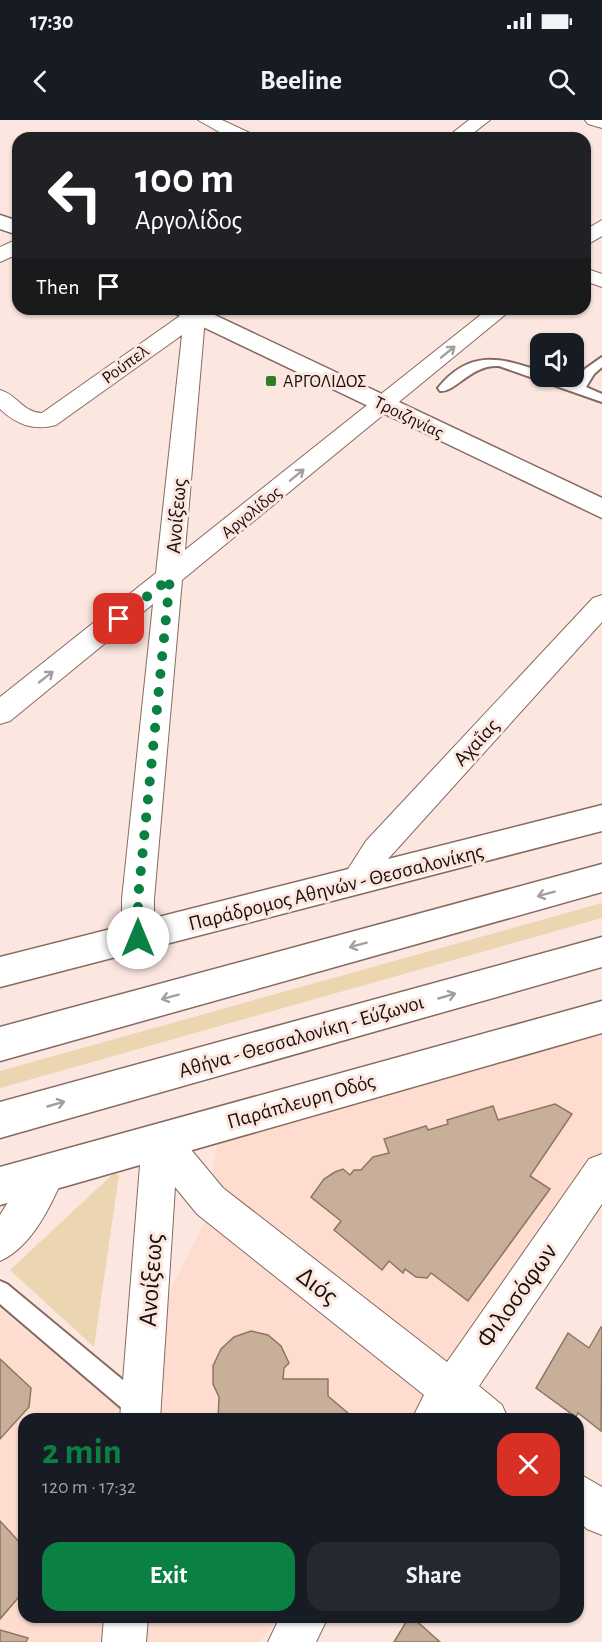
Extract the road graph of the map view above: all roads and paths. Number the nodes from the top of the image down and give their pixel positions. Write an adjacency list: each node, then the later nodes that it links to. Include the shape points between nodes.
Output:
1 (481, 120): 4 (street)
2 (594, 120): 3 (street)
3 (602, 123)
4 (464, 132)
5 (187, 315): 14 (street, Ρούπελ, via 48,420 27,420)
6 (194, 315): 18 (street, Ανοίξεως)
7 (204, 315): 16 (main road, Τροιζηνίας)
8 (494, 315): 16 (street, Αργολίδος, one-way to 8)
9 (602, 361): 13 (lane, via 589,372)
10 (530, 372): 12 (lane, via 502,362 479,362 465,368)
11 (573, 387): 13 (lane)
12 (444, 388)
13 (579, 389): 15 (lane)
14 (0, 397)
15 (602, 398)
16 (383, 405): 17 (main road, Τροιζηνίας); 18 (street, Αργολίδος, one-way to 16)
17 (602, 509)
18 (170, 578): 20 (street, Αργολίδος, one-way to 18); 24 (street, Ανοίξεως, via 138,899)
19 (602, 605): 23 (street, Αχαΐας, via 377,850)
20 (0, 713)
21 (602, 818): 23 (main road, Παράδρομος Αθηνών - Θεσσαλονίκης)
22 (602, 878): 28 (main road, one-way to 28)
23 (355, 883): 24 (main road, Παράδρομος Αθηνών - Θεσσαλονίκης)
24 (138, 938): 26 (main road, Παράδρομος Αθηνών - Θεσσαλονίκης)
25 (602, 952): 29 (main road, Αθήνα - Θεσσαλονίκη - Εύζωνοι, one-way to 25)
26 (0, 972)
27 (602, 1017): 30 (main road, Παράπλευρη Οδός)
28 (0, 1044)
29 (0, 1120)
30 (160, 1140): 32 (main road, Παράπλευρη Οδός); 36 (street, Διός, via 210,1201); 38 (street, Ανοίξεως)
31 (602, 1172): 36 (street, Φιλοσόφων)
32 (46, 1173): 33 (main road, Παράπλευρη Οδός); 34 (street, via 17,1224)
33 (0, 1186)
34 (0, 1242)
35 (0, 1291): 37 (lane)
36 (442, 1404): 39 (street, Διός)
37 (139, 1413)
38 (140, 1413)
39 (470, 1413)
40 (584, 1499): 41 (street)
41 (602, 1514)
42 (126, 1623): 44 (street)
43 (302, 1623): 45 (street)
44 (124, 1642)
45 (290, 1642)

